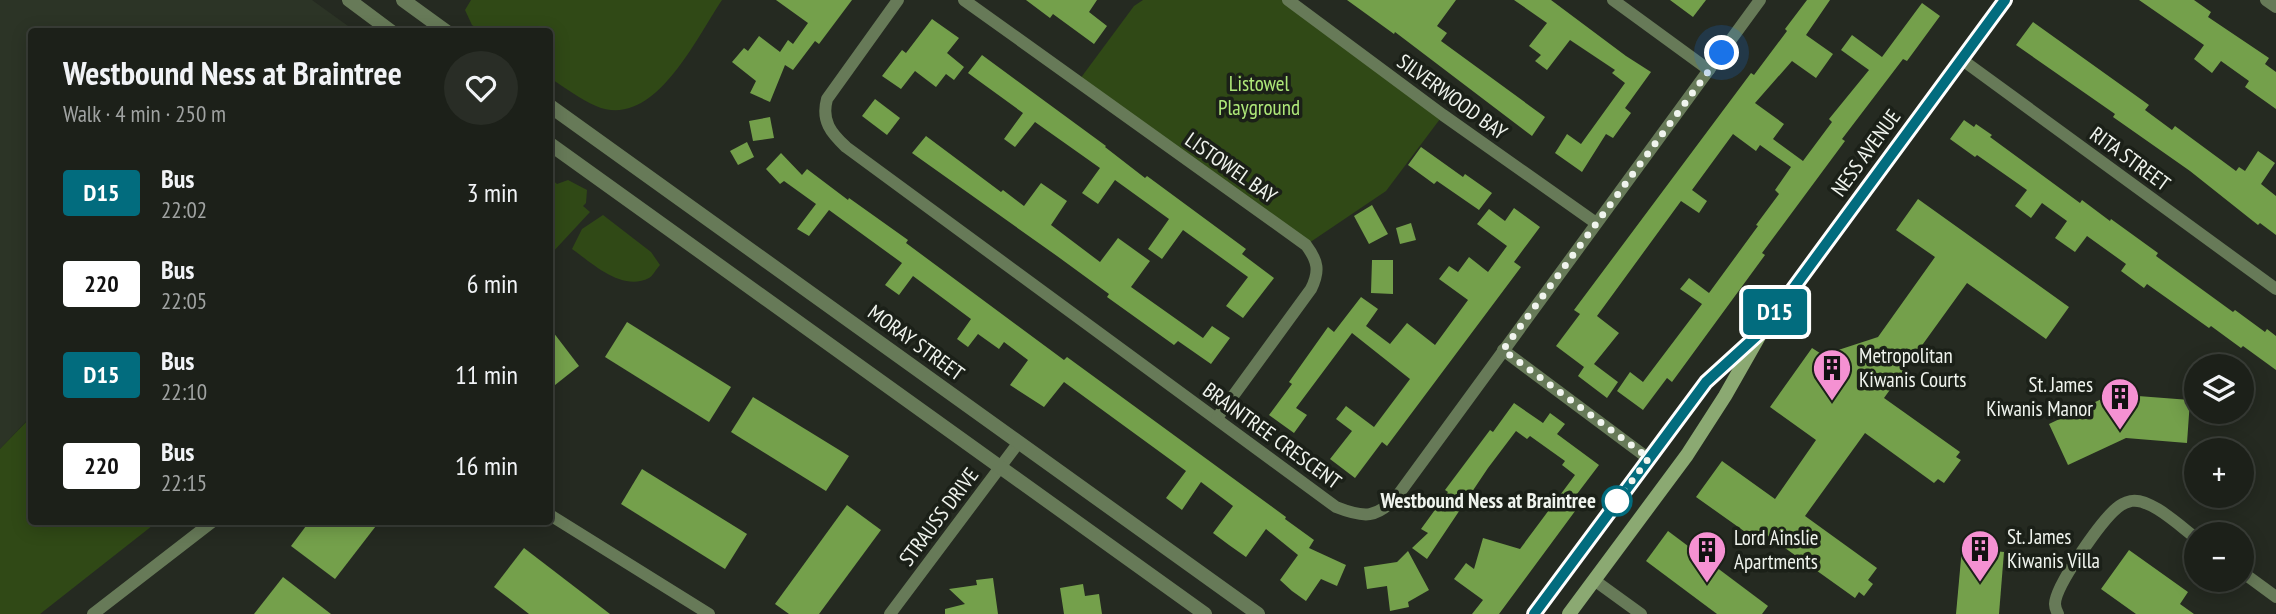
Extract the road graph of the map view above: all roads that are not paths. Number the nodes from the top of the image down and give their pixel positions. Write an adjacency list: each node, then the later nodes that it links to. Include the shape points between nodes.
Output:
1 (349, 0): 11 (street)
2 (403, 0): 12 (street)
3 (898, 0): 21 (street, BRAINTREE CRESCENT, via 827,99 824,118 834,136)
4 (964, 0): 21 (street, LISTOWEL BAY, via 1306,245 1313,255 1318,275 1311,289)
5 (1288, 0): 17 (street, SILVERWOOD BAY)
6 (1613, 0): 14 (street)
7 (1760, 0): 14 (street, BRAINTREE CRESCENT)
8 (2005, 0): 13 (main road, NESS AVENUE)
9 (2266, 0): 10 (street)
10 (2276, 7)
11 (387, 28)
12 (442, 28)
13 (1961, 59): 18 (street, RITA STREET); 19 (main road, NESS AVENUE)
14 (1709, 70): 17 (street, BRAINTREE CRESCENT)
15 (553, 108): 22 (street, MORAY STREET)
16 (553, 146): 24 (street)
17 (1596, 223): 20 (street, BRAINTREE CRESCENT)
18 (2276, 289)
19 (1762, 331): 23 (main road, NESS AVENUE, via 1706,382); 28 (main road, NESS AVENUE, via 1687,454)
20 (1503, 350): 21 (street, BRAINTREE CRESCENT, via 1398,495 1375,513 1356,514 1336,507); 23 (street)
21 (1217, 418)
22 (1019, 442): 24 (street, STRAUSS DRIVE); 35 (street, MORAY STREET)
23 (1649, 458): 36 (main road, NESS AVENUE)
24 (1001, 467): 33 (street, STRAUSS DRIVE); 34 (street)
25 (553, 517): 32 (street)
26 (208, 525): 31 (street)
27 (2184, 529): 39 (street, via 2142,501 2118,506 2058,589 2054,605)
28 (1594, 580): 37 (main road, NESS AVENUE); 38 (street)
29 (2254, 581): 30 (street)
30 (2276, 597)
31 (93, 614)
32 (709, 614)
33 (890, 614)
34 (1205, 614)
35 (1258, 614)
36 (1534, 614)
37 (1569, 614)
38 (1641, 614)
39 (2058, 614)

